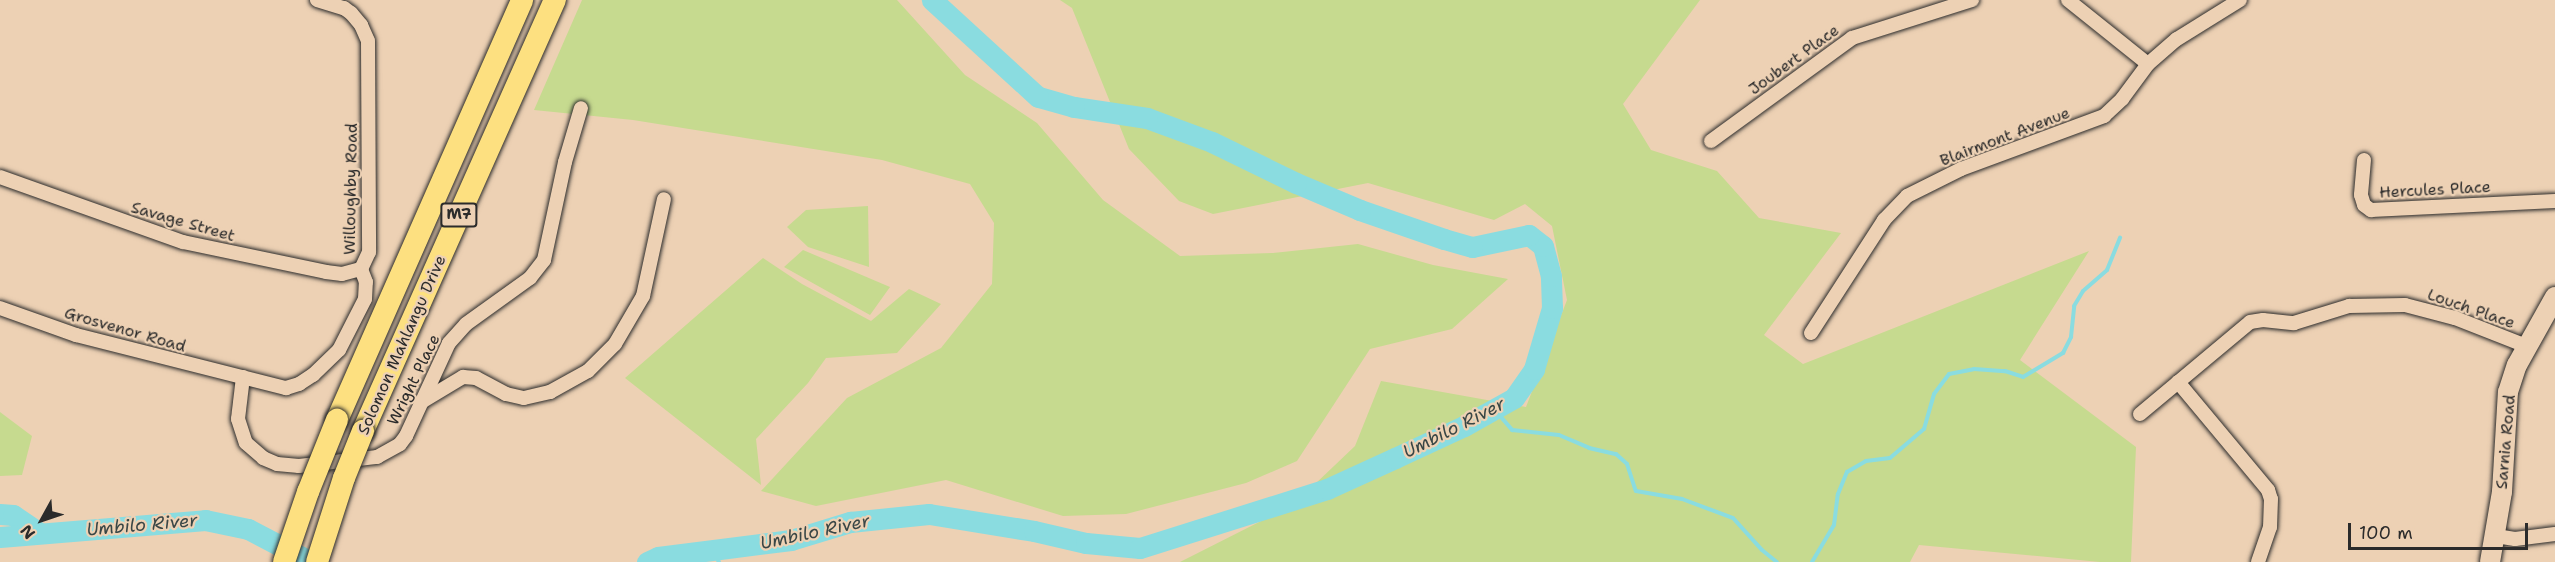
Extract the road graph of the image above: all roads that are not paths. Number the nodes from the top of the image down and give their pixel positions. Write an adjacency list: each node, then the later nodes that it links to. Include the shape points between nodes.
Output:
1 (318, 0): 14 (street, Willoughby Road, via 344,8 357,19 368,40 369,252)
2 (522, 0): 25 (highway, Solomon Mahlangu Drive / M7, bridge, via 338,420)
3 (555, 0): 26 (highway, Solomon Mahlangu Drive / M7, bridge, via 363,431)
4 (1972, 0): 9 (street, Joubert Place, via 1852,38)
5 (2068, 0): 7 (street)
6 (2240, 0): 7 (street, Blairmont Avenue, via 2177,39)
7 (2148, 64): 17 (street, Blairmont Avenue, via 2104,116 1961,169 1907,196 1884,220)
8 (581, 108): 21 (street, Wright Place, via 544,260 530,278 458,332 443,353)
9 (1711, 141)
10 (2364, 160): 13 (street, Hercules Place, via 2362,202 2371,210)
11 (0, 177): 14 (street, Savage Street, via 183,242 326,272 342,274)
12 (664, 199): 21 (street, via 643,296 615,344 588,371 550,392 524,398 476,378 463,377)
13 (2555, 201)
14 (361, 269): 19 (street, Willoughby Road, via 366,282 365,299 339,350 327,363 299,384 286,388)
15 (2555, 297): 18 (main road, Sarnia Road)
16 (0, 308): 19 (street, Grosvenor Road, via 76,335)
17 (1811, 333)
18 (2526, 346): 20 (street, Louch Place, via 2430,310 2405,305 2349,306 2294,323 2250,322); 24 (main road, Sarnia Road, via 2508,392)
19 (243, 377): 21 (street, Wright Place, via 238,420 246,443 263,458 287,466 383,454 406,436)
20 (2178, 382): 22 (street, Louch Place); 27 (street, via 2268,490 2270,527)
21 (423, 401)
22 (2140, 414)
23 (2555, 534): 24 (street)
24 (2496, 536): 28 (main road, Sarnia Road)
25 (284, 562)
26 (317, 562)
27 (2258, 562)
28 (2490, 562)

